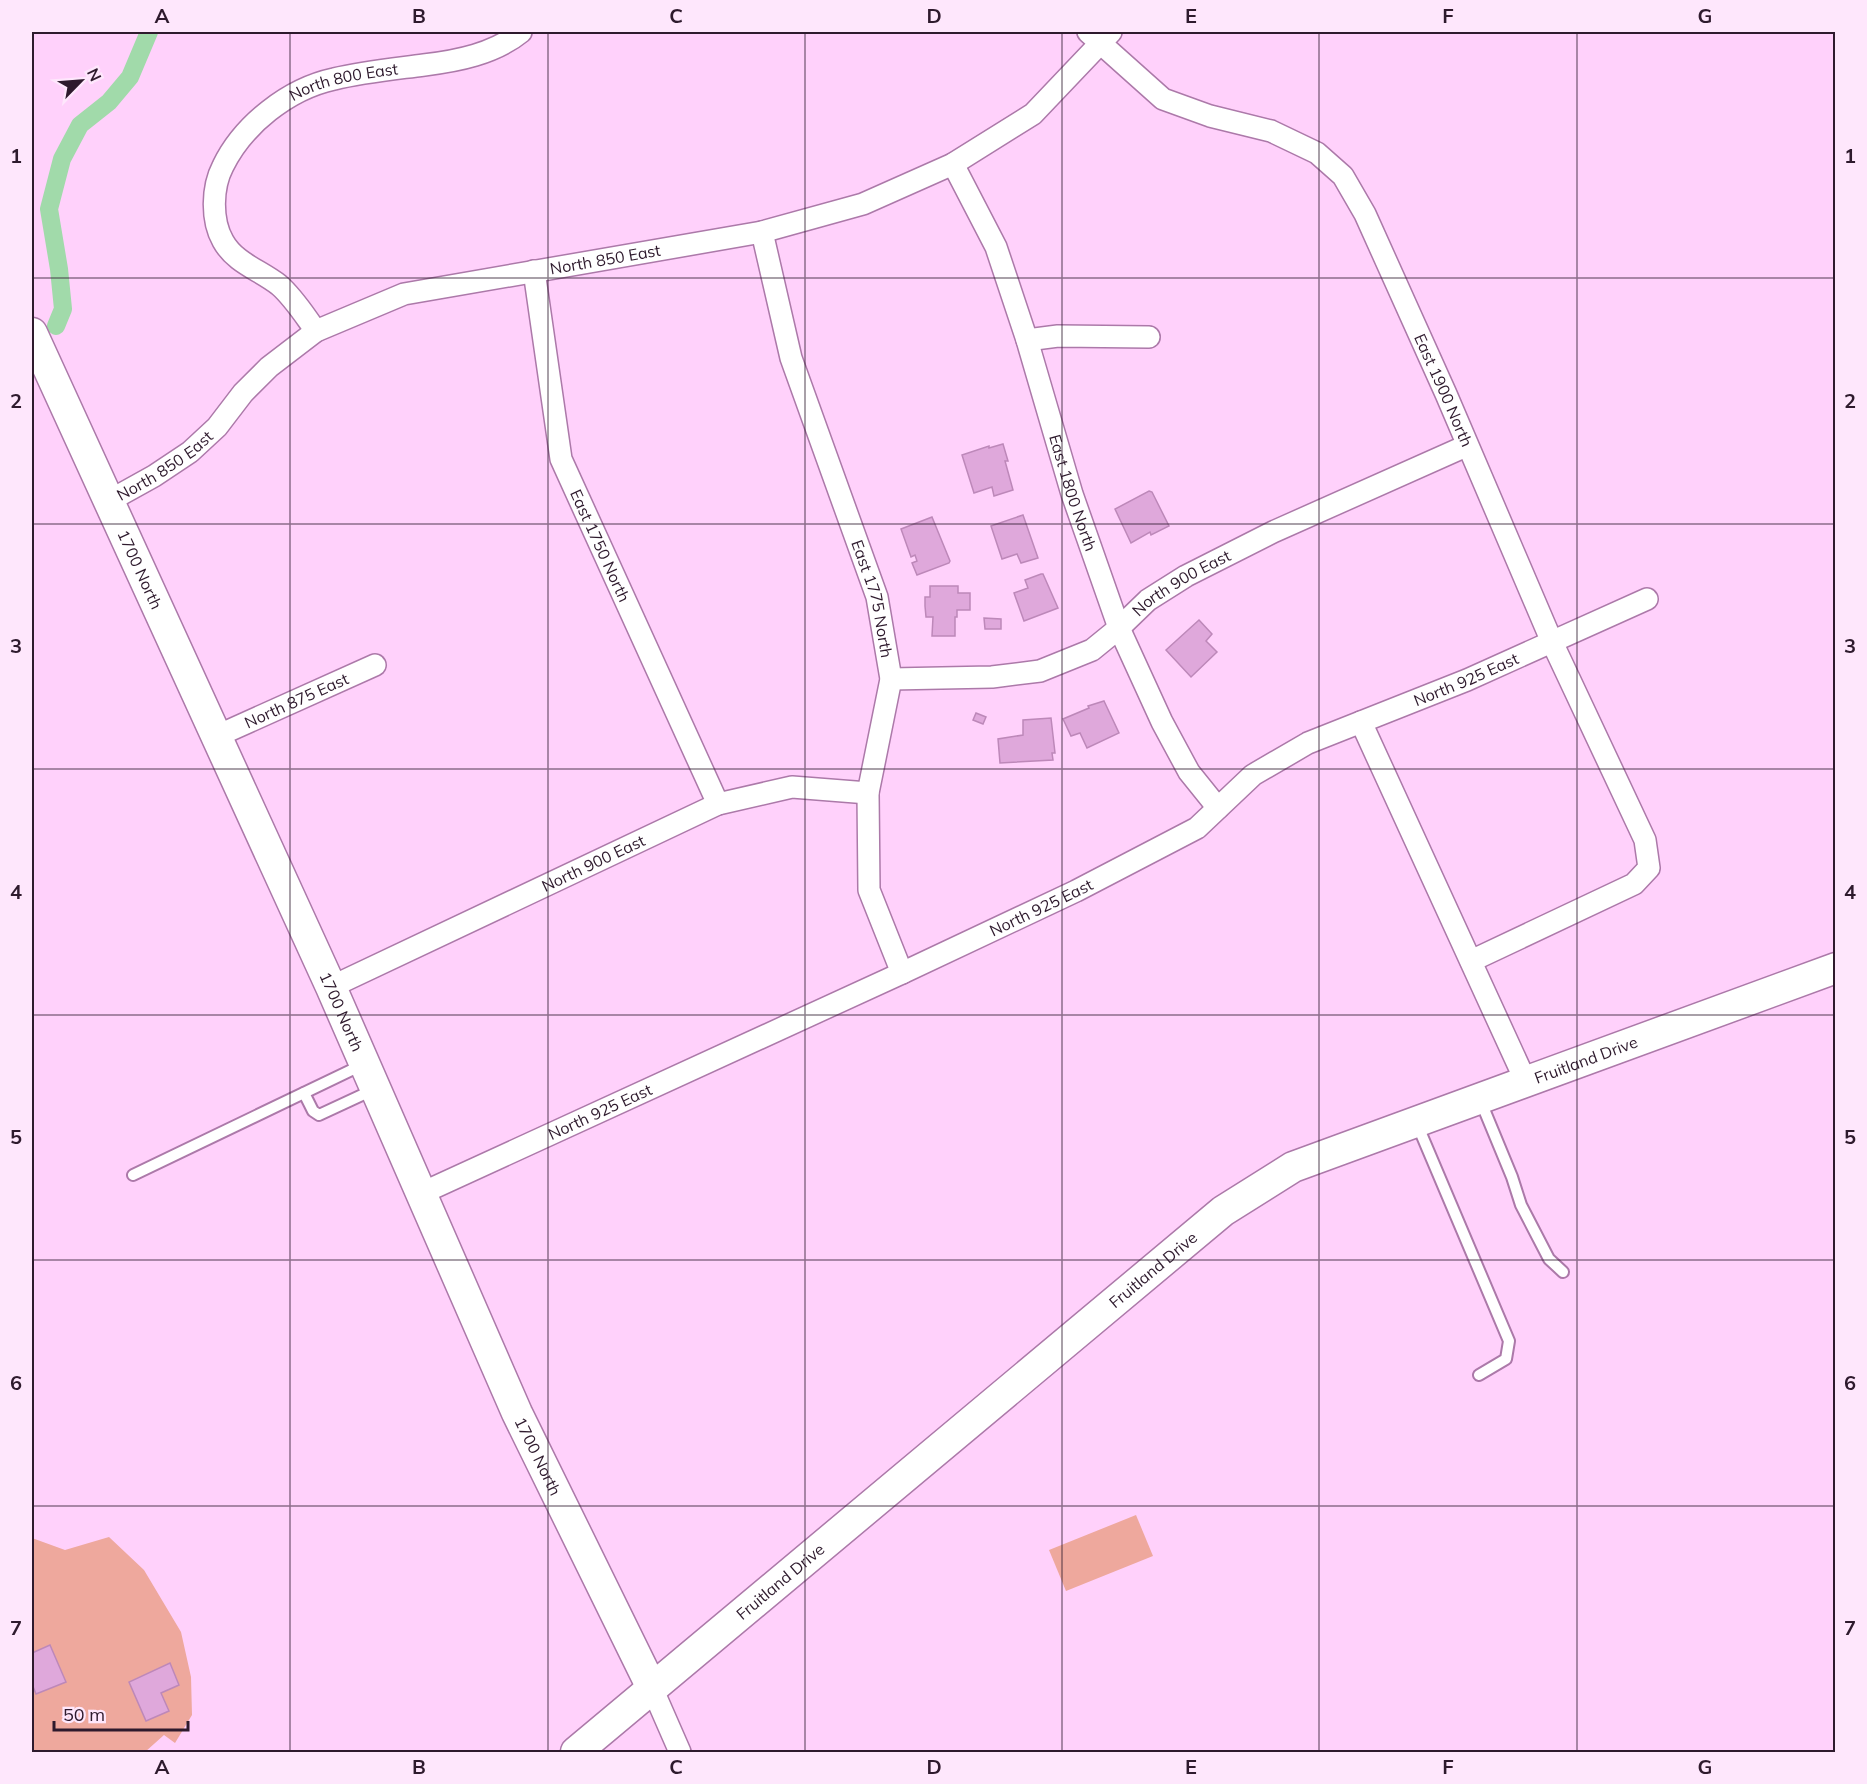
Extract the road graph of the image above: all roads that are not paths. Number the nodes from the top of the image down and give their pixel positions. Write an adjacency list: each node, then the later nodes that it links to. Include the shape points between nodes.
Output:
1 (521, 32): 6 (street, North 800 East, via 490,50 454,61 332,79 268,112 232,148 219,173 214,197 222,240 233,255 279,286)
2 (1099, 35): 3 (street, North 850 East, via 1033,114); 10 (street, East 1900 North, via 1163,99 1271,131 1317,153 1343,176 1365,214)
3 (953, 164): 4 (street, North 850 East, via 863,204); 9 (street, East 1800 North, via 996,247)
4 (762, 232): 5 (street, North 850 East); 16 (street, East 1775 North, via 791,358 878,597)
5 (534, 271): 6 (street, North 850 East, via 404,294); 20 (street, East 1750 North, via 561,459)
6 (316, 331): 11 (street, North 850 East, via 269,367 190,452)
7 (32, 333): 11 (street, 1700 North)
8 (1149, 337): 9 (street, via 1058,336)
9 (1027, 340): 13 (street, East 1800 North, via 1072,494)
10 (1466, 446): 13 (street, North 900 East, via 1273,532 1186,576 1148,600); 14 (street, East 1900 North)
11 (109, 501): 18 (street, 1700 North)
12 (1647, 599): 14 (street, North 925 East)
13 (1119, 628): 16 (street, North 900 East, via 1092,650 1040,671); 21 (street, East 1800 North, via 1189,772)
14 (1552, 642): 17 (street, North 925 East); 22 (street, East 1900 North, via 1645,840 1649,868 1634,884)
15 (375, 665): 18 (street, North 875 East)
16 (891, 679): 19 (street, East 1775 North)
17 (1361, 722): 21 (street, North 925 East, via 1308,743 1253,775); 22 (street)
18 (217, 736): 25 (street, 1700 North)
19 (868, 793): 20 (street, North 900 East, via 792,787); 24 (street, East 1775 North, via 869,890)
20 (718, 804): 25 (street, North 900 East)
21 (1218, 808): 24 (street, North 925 East, via 1197,828 1076,891)
22 (1470, 961): 27 (street)
23 (1836, 968): 27 (street, Fruitland Drive)
24 (902, 973): 32 (street, North 925 East)
25 (331, 987): 26 (street, 1700 North)
26 (369, 1076): 28 (lane); 28 (lane, via 319,1115); 32 (street, 1700 North)
27 (1526, 1082): 29 (street, Fruitland Drive)
28 (304, 1093): 31 (lane)
29 (1480, 1098): 30 (street, Fruitland Drive); 33 (lane, via 1521,1205 1549,1259)
30 (1416, 1121): 34 (lane, via 1509,1341 1506,1359); 35 (street, Fruitland Drive, via 1293,1167 1223,1211)
31 (133, 1175)
32 (420, 1194): 35 (street, 1700 North, via 517,1413)
33 (1563, 1272)
34 (1479, 1375)
35 (652, 1688): 36 (street, Fruitland Drive); 37 (street)
36 (576, 1752)
37 (680, 1752)

